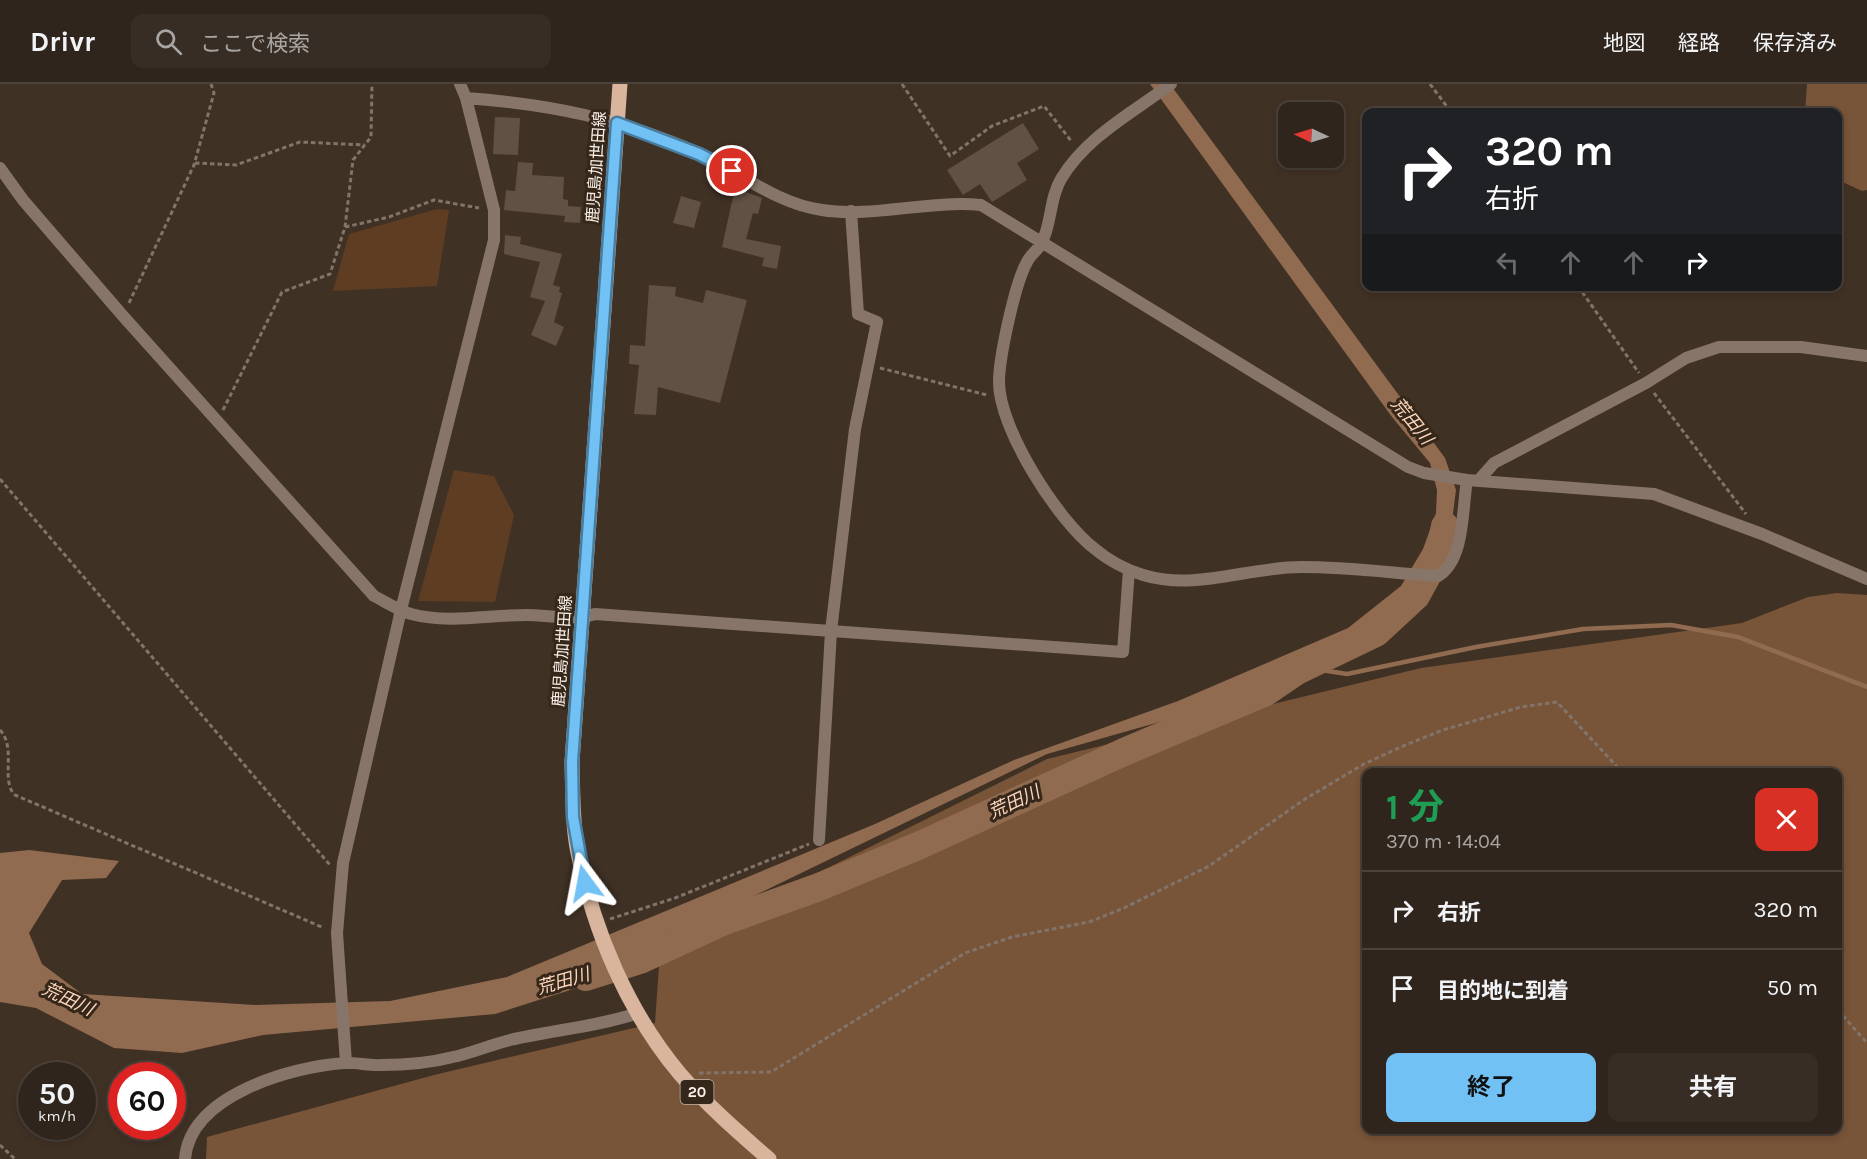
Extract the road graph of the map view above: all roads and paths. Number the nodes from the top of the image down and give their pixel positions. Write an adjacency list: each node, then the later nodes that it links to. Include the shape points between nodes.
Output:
1 (211, 84): 13 (path, via 214,93)
2 (372, 84): 11 (path, via 371,137)
3 (460, 84): 8 (street)
4 (620, 84): 10 (main road, 鹿児島加世田線 / 20)
5 (902, 84): 12 (path, via 950,156 992,126 1044,106)
6 (1170, 84): 12 (street)
7 (1430, 84): 9 (path)
8 (466, 98): 10 (street, via 561,108); 15 (street)
9 (1448, 108)
10 (617, 123): 16 (street, via 699,154 774,194 821,210); 32 (main road, 鹿児島加世田線 / 20)
11 (364, 145): 13 (path, via 300,142 236,165); 17 (path, via 353,160)
12 (1080, 153): 18 (street, via 1061,180)
13 (195, 163): 20 (path)
14 (0, 168): 20 (street)
15 (494, 210): 17 (path, via 435,200); 31 (street, via 491,260)
16 (851, 211): 18 (street, via 981,205); 22 (street, via 858,314 877,322)
17 (345, 227): 25 (path, via 330,274 282,292)
18 (1042, 244): 24 (street, via 1026,262 1010,319 1000,366); 27 (street, via 1408,467)
19 (1582, 291): 23 (path)
20 (123, 316): 25 (street)
21 (1867, 356): 23 (street, via 1801,347 1719,347 1686,358)
22 (869, 365): 24 (path); 33 (street, via 855,429)
23 (1646, 383): 27 (street, via 1494,463); 28 (path)
24 (1001, 399): 29 (street, via 1020,447 1053,504 1095,549)
25 (217, 422): 31 (street, via 374,596)
26 (0, 479): 37 (path)
27 (1470, 480): 28 (street, via 1654,494); 29 (street, via 1458,545 1448,571 1438,576 1302,567 1189,580)
28 (1762, 534): 30 (street)
29 (1129, 570): 33 (street, via 1123,652)
30 (1867, 579)
31 (401, 610): 32 (street, via 436,618); 37 (street)
32 (582, 618): 33 (street, via 595,614); 38 (main road, 鹿児島加世田線 / 20, via 572,762 573,817)
33 (831, 631): 36 (street)
34 (0, 730): 39 (path, via 8,751 7,783 15,795)
35 (1618, 768): 44 (path, via 1557,702 1521,707 1443,730 1364,764 1305,799 1209,866 1124,908 1089,922 1012,937 966,953 771,1072)
36 (819, 840): 38 (path, via 675,898)
37 (341, 879): 39 (street)
38 (597, 923): 40 (main road, 鹿児島加世田線 / 20)
39 (337, 933): 43 (street)
40 (638, 1013): 43 (street, via 602,1025 507,1041 453,1058 379,1066); 44 (main road, 鹿児島加世田線 / 20)
41 (1842, 1015): 42 (path)
42 (1867, 1043)
43 (346, 1063): 47 (street, via 286,1072 246,1089 194,1128)
44 (679, 1073): 48 (main road, 鹿児島加世田線 / 20)
45 (0, 1145): 46 (path)
46 (15, 1159)
47 (185, 1159)
48 (769, 1159)

